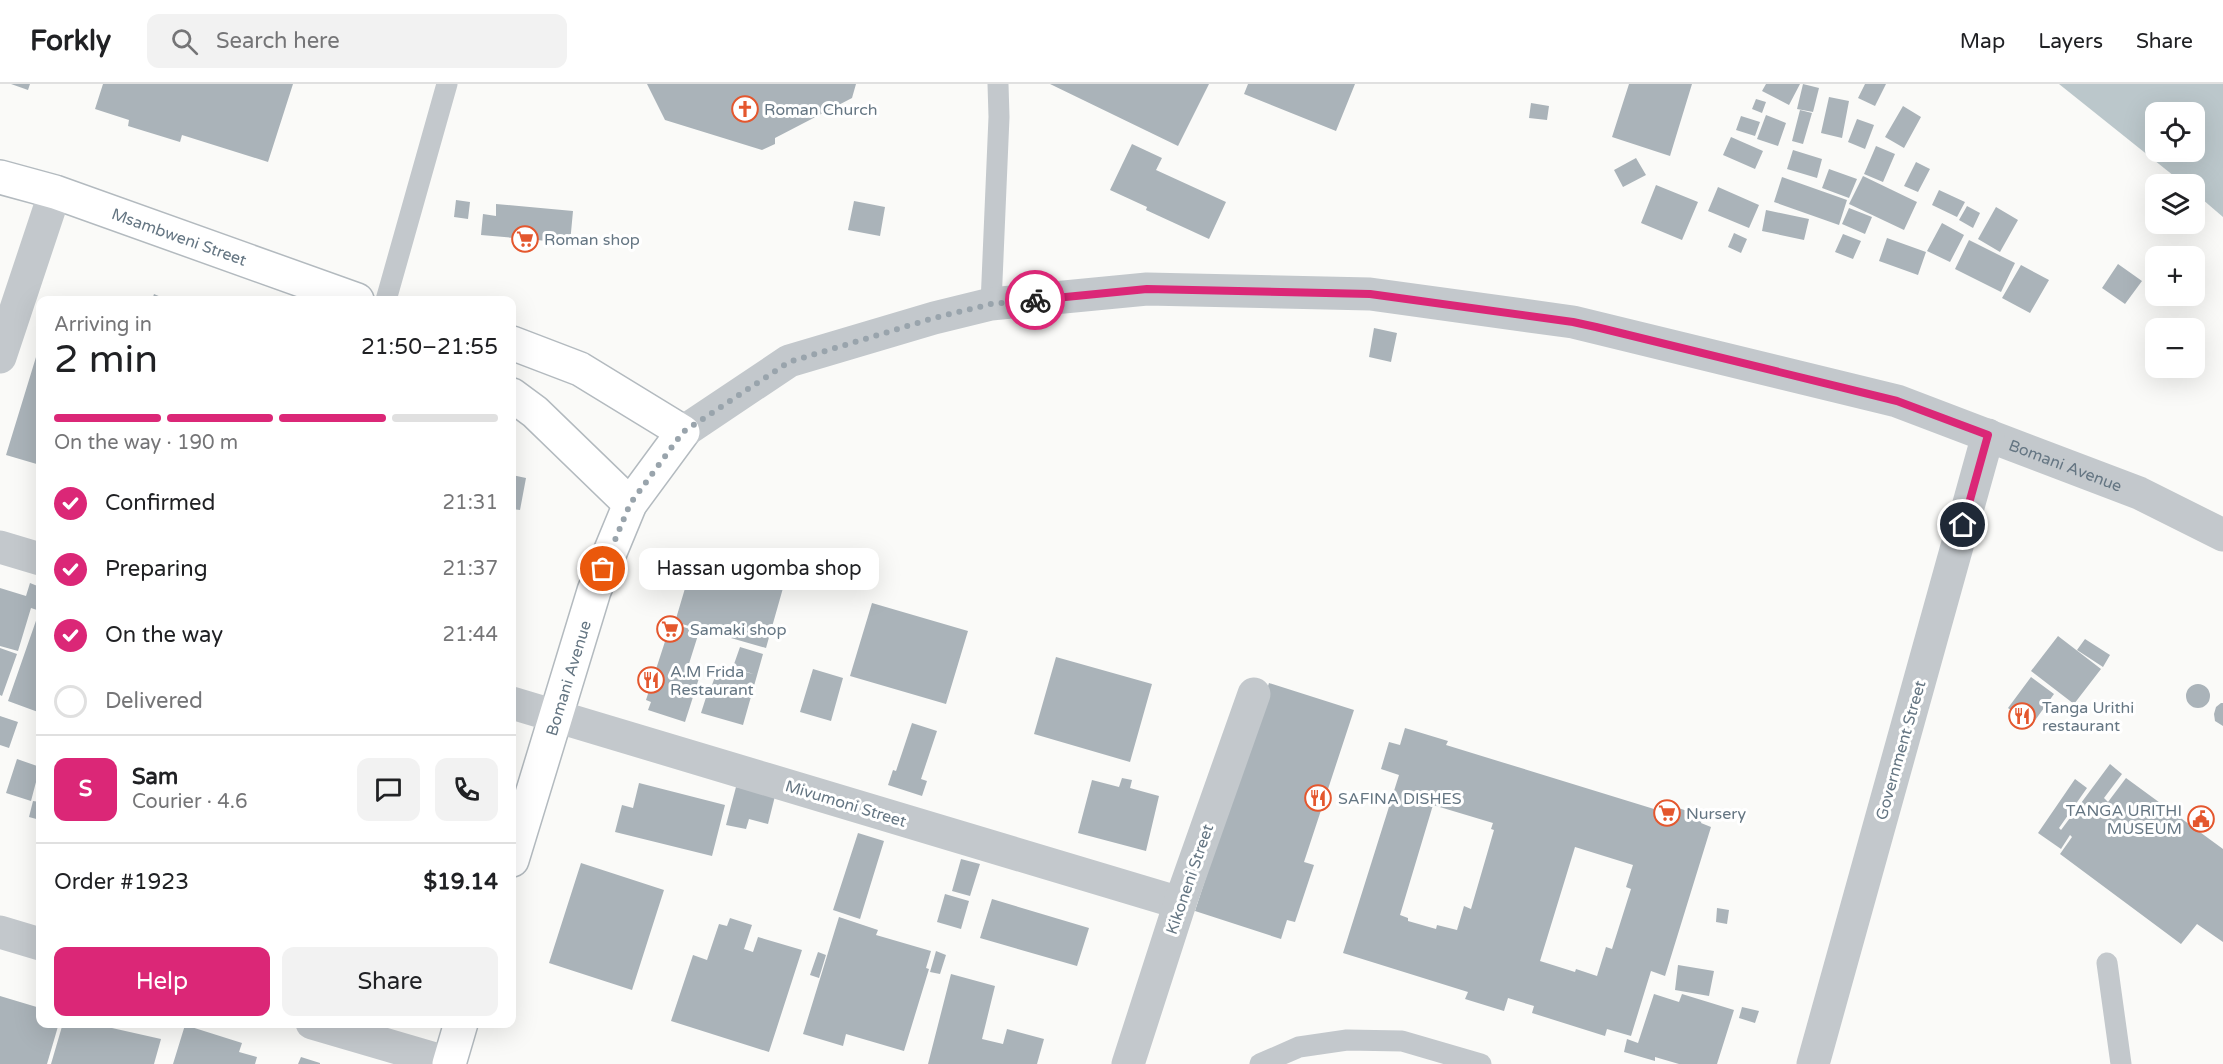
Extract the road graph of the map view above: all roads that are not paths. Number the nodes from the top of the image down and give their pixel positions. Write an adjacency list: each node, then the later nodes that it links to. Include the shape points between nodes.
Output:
1 (447, 84): 6 (lane)
2 (998, 84): 7 (lane)
3 (0, 177): 4 (main road, Msambweni Street)
4 (55, 192): 5 (main road, Msambweni Street); 9 (street)
5 (346, 296)
6 (387, 296)
7 (991, 304): 11 (street, Bomani Avenue, via 789,362); 12 (street, Bomani Avenue, via 1147,289 1370,294 1573,322 1897,401)
8 (516, 345): 11 (main road, via 580,369)
9 (0, 357)
10 (516, 398): 13 (main road)
11 (683, 432): 13 (main road, Bomani Avenue)
12 (1988, 435): 14 (street, Bomani Avenue, via 2139,493); 31 (street, Government Street)
13 (630, 504): 19 (main road, Bomani Avenue, via 594,591)
14 (2223, 535)
15 (0, 547): 16 (street)
16 (36, 558)
17 (1254, 694): 21 (street, Kikoneni Street)
18 (516, 704): 19 (street, Mivumoni Street)
19 (556, 716): 20 (main road, Bomani Avenue); 21 (street, Mivumoni Street)
20 (516, 847)
21 (1180, 903): 28 (street, Kikoneni Street)
22 (0, 932): 23 (street)
23 (36, 943)
24 (2107, 963): 32 (lane)
25 (329, 1028): 27 (street)
26 (460, 1028): 27 (main road)
27 (449, 1063)
28 (1128, 1064)
29 (1260, 1064): 30 (lane, via 1299,1047 1358,1040 1402,1041)
30 (1481, 1064)
31 (1813, 1064)
32 (2121, 1064)

